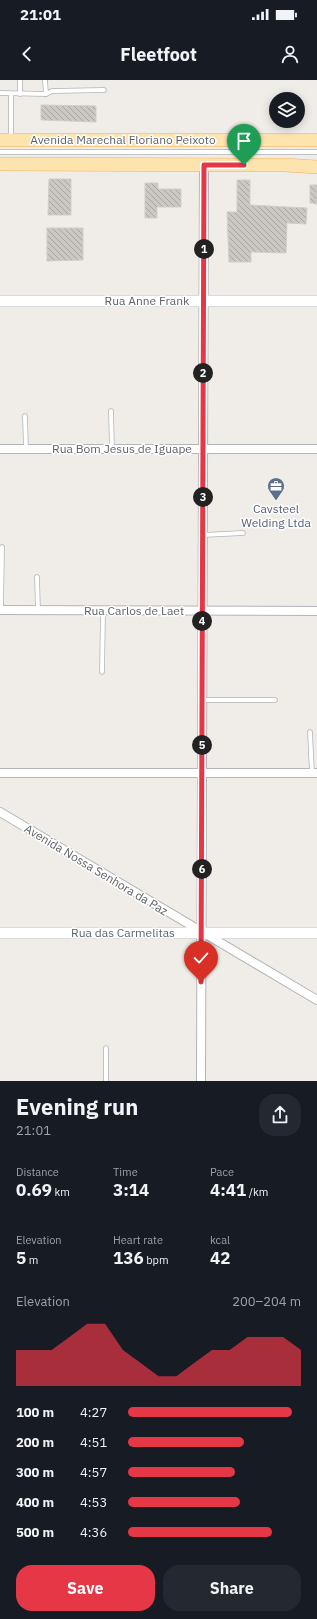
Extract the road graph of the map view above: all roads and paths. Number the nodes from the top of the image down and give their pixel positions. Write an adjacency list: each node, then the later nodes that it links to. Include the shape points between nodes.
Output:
1 (20, 80): 6 (lane)
2 (45, 80): 7 (lane)
3 (104, 90): 7 (lane, via 52,91)
4 (0, 93): 5 (lane)
5 (11, 94): 6 (lane); 8 (lane)
6 (20, 94): 7 (lane)
7 (46, 94)
8 (6, 140): 9 (main road, Avenida Marechal Floriano Peixoto)
9 (317, 140)
10 (0, 152): 11 (lane)
11 (317, 152)
12 (0, 164): 13 (main road, Avenida Marechal Floriano Peixoto)
13 (204, 165): 14 (main road, Avenida Marechal Floriano Peixoto); 16 (street)
14 (317, 167)
15 (0, 301): 16 (main road, Rua Anne Frank)
16 (203, 301): 17 (main road, Rua Anne Frank); 23 (street)
17 (317, 302)
18 (111, 411): 22 (lane)
19 (25, 416): 21 (lane)
20 (0, 449): 21 (street, Rua Bom Jesus de Iguape)
21 (26, 449): 22 (street, Rua Bom Jesus de Iguape)
22 (112, 449): 23 (street, Rua Bom Jesus de Iguape)
23 (203, 449): 24 (street, Rua Bom Jesus de Iguape); 26 (street)
24 (317, 449)
25 (243, 533): 26 (lane)
26 (203, 536): 32 (street)
27 (2, 547): 29 (lane)
28 (38, 577): 30 (lane)
29 (1, 610): 30 (street, Rua Carlos de Laet)
30 (38, 610): 31 (street, Rua Carlos de Laet)
31 (103, 610): 32 (street, Rua Carlos de Laet); 34 (lane)
32 (202, 611): 33 (street, Rua Carlos de Laet); 35 (street)
33 (317, 611)
34 (102, 672)
35 (202, 700): 36 (lane); 39 (street)
36 (275, 700)
37 (310, 732): 40 (lane)
38 (0, 773): 39 (street)
39 (202, 773): 40 (street); 43 (street)
40 (315, 773)
41 (0, 812): 43 (street, Avenida Nossa Senhora da Paz)
42 (0, 933): 43 (main road, Rua das Carmelitas)
43 (201, 933): 44 (main road, Rua das Carmelitas); 45 (street, Avenida Nossa Senhora da Paz); 48 (street)
44 (317, 933)
45 (317, 1000)
46 (106, 1048): 47 (lane)
47 (106, 1081)
48 (201, 1081)

